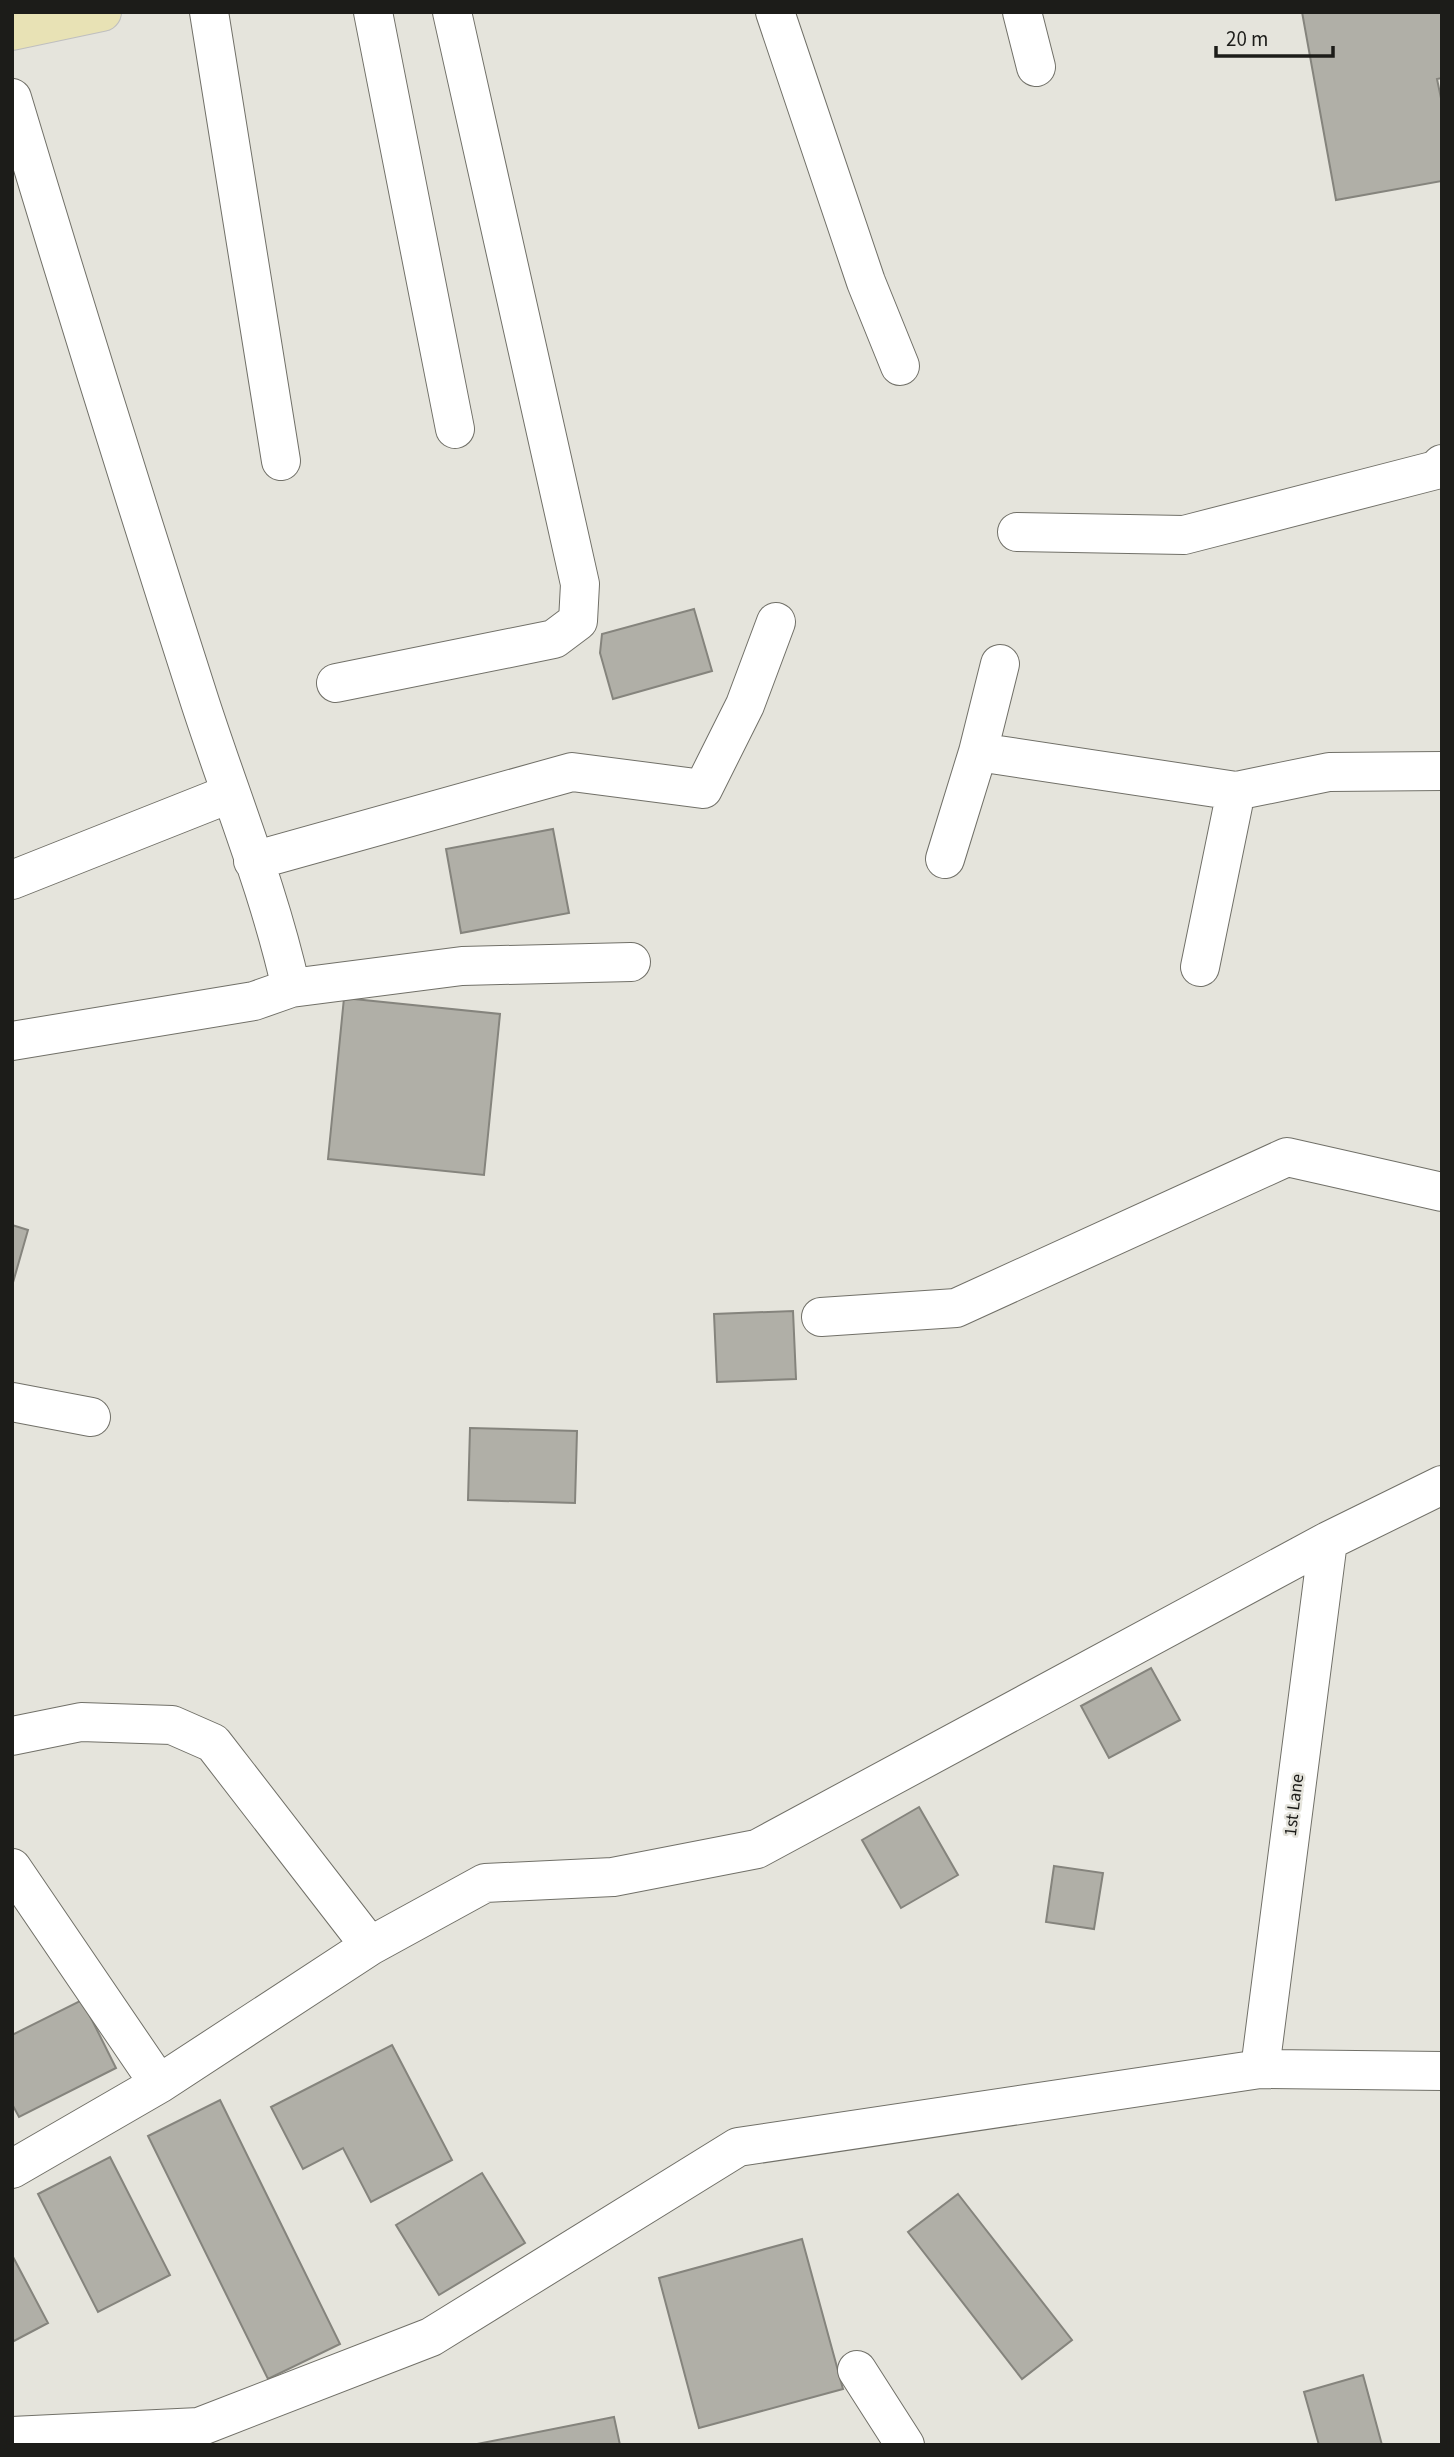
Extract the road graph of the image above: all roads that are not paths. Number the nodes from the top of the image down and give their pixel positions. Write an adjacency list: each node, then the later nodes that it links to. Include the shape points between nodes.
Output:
1 (102, 12): 7 (main road)
2 (209, 12): 12 (street)
3 (373, 12): 11 (street)
4 (452, 12): 17 (street, via 580,584 578,621 554,639)
5 (775, 12): 10 (street, via 866,282)
6 (1022, 12): 8 (street)
7 (20, 23)
8 (1036, 67)
9 (12, 98): 21 (street)
10 (900, 366)
11 (456, 429)
12 (281, 461)
13 (1442, 464): 14 (street, via 1436,470 1184,535)
14 (1017, 532)
15 (776, 622): 23 (street, via 745,705 703,789 572,772)
16 (1000, 664): 18 (street)
17 (336, 683)
18 (978, 752): 20 (street); 22 (street)
19 (1442, 771): 20 (street, via 1329,772)
20 (1236, 791): 26 (street)
21 (229, 794): 23 (street); 24 (street)
22 (945, 859)
23 (253, 861): 27 (street)
24 (12, 880)
25 (631, 962): 27 (street, via 462,966)
26 (1200, 967)
27 (291, 988): 28 (street, via 254,1001)
28 (12, 1041)
29 (1442, 1192): 30 (street, via 1287,1157 956,1308)
30 (821, 1317)
31 (12, 1402): 32 (street)
32 (91, 1417)
33 (1442, 1485): 34 (street)
34 (1328, 1541): 37 (street, via 757,1849 613,1877 485,1884); 38 (street, 1st Lane)
35 (12, 1736): 37 (street, via 81,1722 172,1725 213,1743)
36 (12, 1868): 40 (street)
37 (370, 1946): 40 (street)
38 (1260, 2069): 39 (street); 43 (street, via 738,2147 431,2337 199,2427)
39 (1442, 2071)
40 (159, 2084): 41 (street)
41 (12, 2169)
42 (857, 2370): 44 (street)
43 (12, 2436)
44 (905, 2445)

